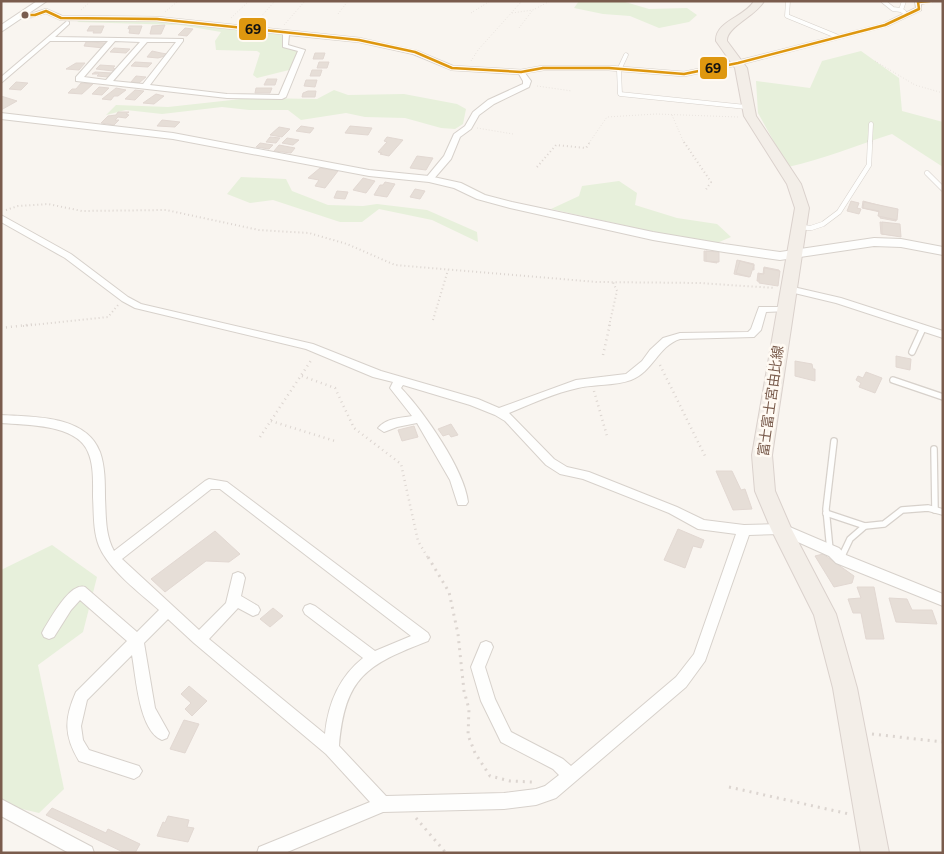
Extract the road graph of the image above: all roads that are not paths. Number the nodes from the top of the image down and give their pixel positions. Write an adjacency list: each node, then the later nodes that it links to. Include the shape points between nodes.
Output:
1 (43, 1): 8 (street)
2 (759, 1): 17 (main road, 富士富士宮由比線, via 721,35 723,46)
3 (788, 1): 12 (lane, via 787,16)
4 (883, 1): 7 (lane)
5 (904, 1): 7 (lane)
6 (930, 1): 7 (street, via 918,2 919,9)
7 (904, 12): 12 (street, via 885,25)
8 (22, 16): 10 (street); 11 (street, via 46,11 61,18 157,19)
9 (66, 23): 13 (street)
10 (1, 28)
11 (282, 32): 19 (street, via 397,47 452,68); 22 (street, via 285,46 302,50 282,97 227,96)
12 (836, 36): 17 (street)
13 (50, 39): 14 (street); 20 (street)
14 (114, 39): 15 (street); 21 (street, via 79,79)
15 (146, 40): 21 (street); 22 (street, via 181,40)
16 (626, 55): 18 (lane)
17 (738, 63): 18 (street, via 684,74); 23 (main road, 富士富士宮由比線, via 742,69)
18 (619, 70): 19 (street, via 543,68); 23 (lane, via 620,94)
19 (521, 72): 27 (street, via 526,85 491,102 476,114 468,127 456,136 448,157)
20 (1, 81)
21 (108, 82): 22 (street)
22 (144, 87)
23 (748, 112): 30 (main road, 富士富士宮由比線, via 800,198)
24 (1, 116): 27 (street, via 173,136 369,173)
25 (871, 124): 30 (lane, via 869,165 839,212 823,224)
26 (927, 173): 28 (lane)
27 (428, 179): 32 (street, via 457,185 481,197 653,236 780,256)
28 (943, 189)
29 (1, 218): 38 (street, via 68,256 138,306 318,349 377,374)
30 (799, 227): 32 (main road, 富士富士宮由比線)
31 (943, 251): 32 (street, via 901,243 874,242)
32 (794, 255): 33 (main road, 富士富士宮由比線)
33 (789, 289): 34 (main road, 富士富士宮由比線); 35 (street, via 838,300)
34 (785, 309): 41 (street, via 762,309 756,330 750,335 680,336 667,340 646,364 629,377 576,384); 52 (main road, 富士富士宮由比線, via 762,455 765,491)
35 (923, 328): 36 (street); 37 (lane)
36 (943, 335)
37 (912, 352)
38 (401, 380): 41 (street); 42 (street, via 395,388)
39 (893, 380): 40 (lane)
40 (943, 397)
41 (500, 412): 53 (street, via 550,462 564,471 585,475 702,525)
42 (421, 418): 44 (street); 47 (street, via 462,489)
43 (1, 419): 55 (street, via 56,424 75,430 93,449 105,549)
44 (384, 428)
45 (834, 441): 50 (lane)
46 (934, 449): 48 (lane)
47 (462, 502)
48 (935, 510): 49 (lane); 51 (lane, via 902,510 884,524)
49 (943, 512)
50 (826, 513): 51 (lane); 54 (lane)
51 (865, 526): 56 (lane, via 850,539)
52 (780, 529): 53 (street); 54 (street); 76 (main road, 富士富士宮由比線, via 825,614 846,688)
53 (744, 530): 71 (street, via 700,657 681,682)
54 (830, 550): 56 (street)
55 (113, 559): 60 (street); 67 (street, via 209,484 223,485 423,637)
56 (841, 559): 59 (street)
57 (238, 578): 58 (street)
58 (234, 599): 61 (street); 64 (street, via 232,606)
59 (943, 600)
60 (168, 610): 64 (street); 65 (street)
61 (253, 610)
62 (310, 610): 67 (street)
63 (49, 633): 65 (street, via 80,591)
64 (200, 638): 69 (street)
65 (137, 641): 68 (street, via 148,710); 70 (street, via 81,697 74,726 76,742 84,756)
66 (486, 647): 71 (street, via 478,667 488,701 506,737 558,764)
67 (375, 659): 69 (street, via 362,667 344,686 337,703)
68 (162, 733)
69 (330, 749): 72 (street)
70 (134, 771)
71 (571, 776): 72 (street, via 550,792 536,797 504,801)
72 (383, 804): 75 (street)
73 (1, 807): 74 (street)
74 (86, 853)
75 (265, 853)
76 (875, 853)

